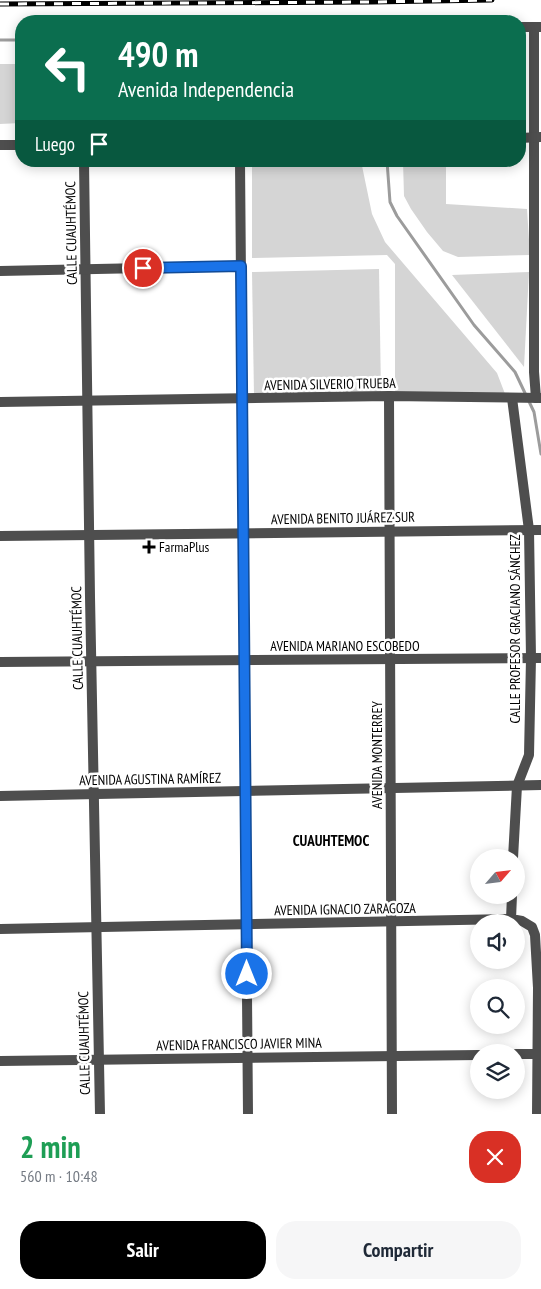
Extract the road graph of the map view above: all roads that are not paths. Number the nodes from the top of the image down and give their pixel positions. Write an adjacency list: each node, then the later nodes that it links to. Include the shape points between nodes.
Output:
1 (537, 27): 2 (street)
2 (537, 137): 7 (street)
3 (0, 145): 4 (street)
4 (15, 145)
5 (84, 167): 9 (street, CALLE CUAUHTÉMOC)
6 (240, 167): 8 (street)
7 (537, 263): 13 (street, via 534,372)
8 (241, 266): 9 (street); 14 (street)
9 (85, 269): 10 (street); 15 (street, CALLE CUAUHTÉMOC)
10 (0, 271)
11 (389, 396): 12 (street, AVENIDA SILVERIO TRUEBA); 14 (street, AVENIDA SILVERIO TRUEBA); 18 (street, AVENIDA MONTERREY)
12 (512, 398): 13 (street, AVENIDA SILVERIO TRUEBA); 17 (street, CALLE PROFESOR GRACIANO SÁNCHEZ)
13 (539, 398)
14 (242, 399): 15 (street, AVENIDA SILVERIO TRUEBA); 19 (street)
15 (87, 401): 16 (street, AVENIDA SILVERIO TRUEBA); 20 (street, CALLE CUAUHTÉMOC)
16 (0, 402)
17 (535, 530): 18 (street, AVENIDA BENITO JUÁREZ SUR); 22 (street, CALLE PROFESOR GRACIANO SÁNCHEZ)
18 (390, 532): 19 (street, AVENIDA BENITO JUÁREZ SUR); 23 (street, AVENIDA MONTERREY)
19 (243, 533): 20 (street, AVENIDA BENITO JUÁREZ SUR); 24 (street)
20 (89, 535): 21 (street, AVENIDA BENITO JUÁREZ SUR); 25 (street, CALLE CUAUHTÉMOC)
21 (0, 536)
22 (536, 658): 23 (street, AVENIDA MARIANO ESCOBEDO); 28 (street, CALLE PROFESOR GRACIANO SÁNCHEZ, via 529,755)
23 (390, 659): 24 (street, AVENIDA MARIANO ESCOBEDO); 29 (street, AVENIDA MONTERREY)
24 (244, 660): 25 (street, AVENIDA MARIANO ESCOBEDO); 30 (street)
25 (91, 661): 26 (street, AVENIDA MARIANO ESCOBEDO); 31 (street, CALLE CUAUHTÉMOC)
26 (0, 662)
27 (541, 785): 28 (street, AVENIDA AGUSTINA RAMÍREZ)
28 (521, 786): 29 (street, AVENIDA AGUSTINA RAMÍREZ); 33 (street, CALLE PROFESOR GRACIANO SÁNCHEZ)
29 (390, 788): 30 (street, AVENIDA AGUSTINA RAMÍREZ); 35 (street, AVENIDA MONTERREY)
30 (245, 791): 31 (street, AVENIDA AGUSTINA RAMÍREZ); 37 (street)
31 (93, 794): 32 (street, AVENIDA AGUSTINA RAMÍREZ); 38 (street, CALLE CUAUHTÉMOC)
32 (0, 796)
33 (514, 849)
34 (470, 920): 35 (street, AVENIDA IGNACIO ZARAGOZA)
35 (391, 921): 37 (street, AVENIDA IGNACIO ZARAGOZA); 43 (street, AVENIDA MONTERREY)
36 (525, 922): 41 (street, via 532,926 535,935)
37 (246, 924): 38 (street, AVENIDA IGNACIO ZARAGOZA); 44 (street)
38 (96, 927): 39 (street, AVENIDA IGNACIO ZARAGOZA); 45 (street, CALLE CUAUHTÉMOC)
39 (0, 929)
40 (525, 1054): 41 (street)
41 (539, 1054): 50 (street)
42 (470, 1055): 43 (street, AVENIDA FRANCISCO JAVIER MINA)
43 (391, 1056): 44 (street, AVENIDA FRANCISCO JAVIER MINA); 49 (street, AVENIDA MONTERREY)
44 (247, 1058): 45 (street, AVENIDA FRANCISCO JAVIER MINA); 48 (street)
45 (99, 1060): 46 (street, AVENIDA FRANCISCO JAVIER MINA); 47 (street, CALLE CUAUHTÉMOC)
46 (0, 1061)
47 (100, 1114)
48 (248, 1114)
49 (392, 1114)
50 (537, 1114)

